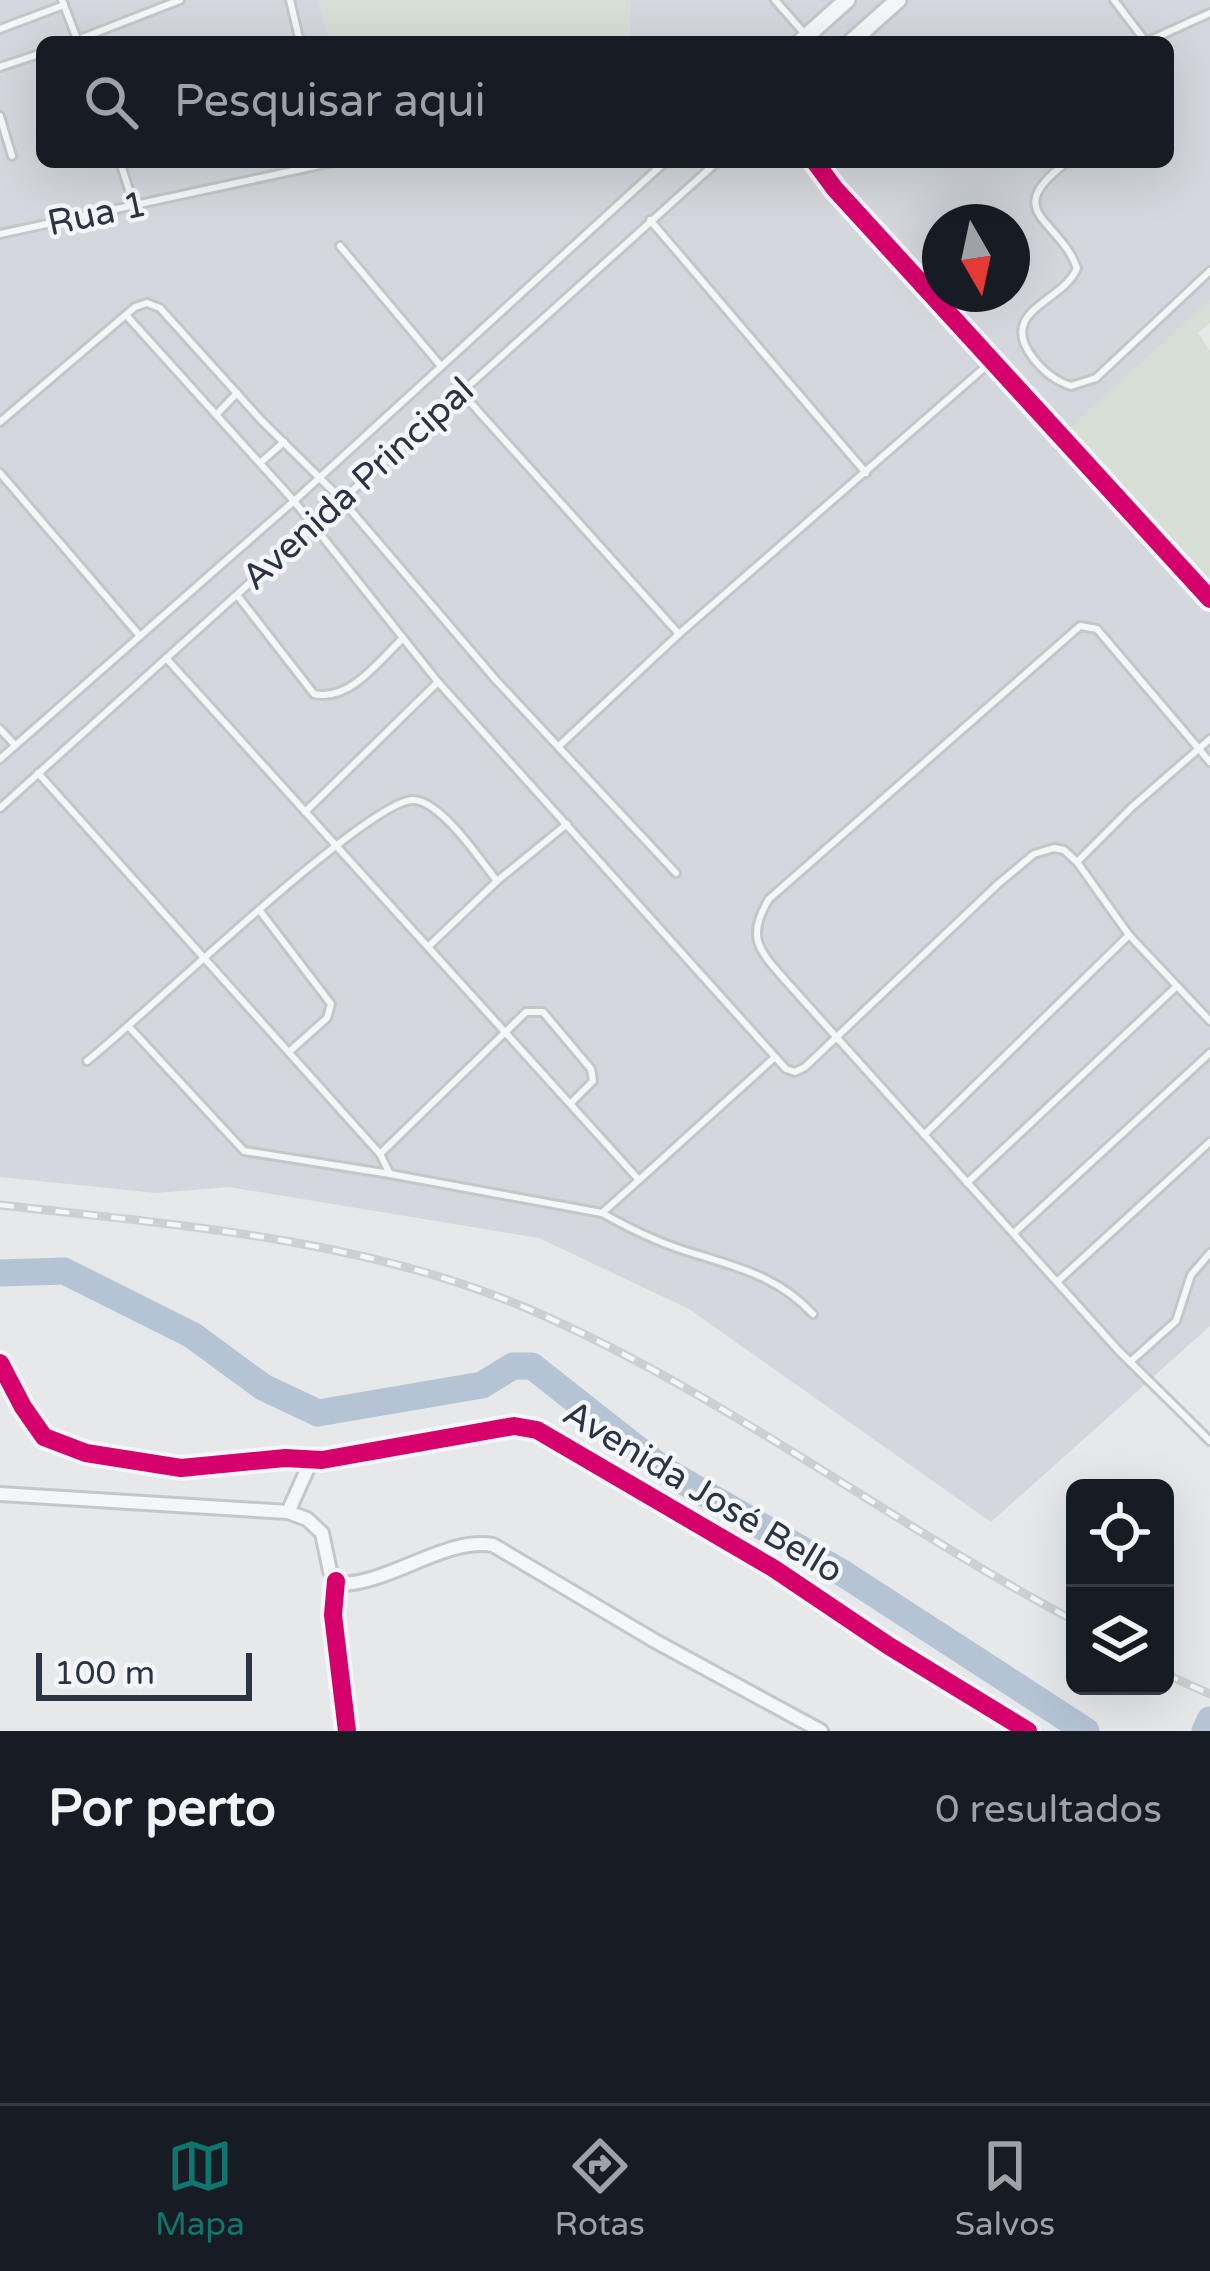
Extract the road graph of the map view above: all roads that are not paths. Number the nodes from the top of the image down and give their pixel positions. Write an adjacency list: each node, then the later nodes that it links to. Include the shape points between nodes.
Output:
1 (180, 0): 11 (lane)
2 (290, 0): 12 (lane)
3 (775, 0): 13 (lane)
4 (847, 0): 14 (street)
5 (898, 0): 15 (street)
6 (1114, 0): 16 (lane)
7 (63, 2): 9 (lane); 10 (lane)
8 (1210, 13): 17 (lane)
9 (0, 28)
10 (74, 36)
11 (89, 36)
12 (299, 36)
13 (801, 36)
14 (806, 36)
15 (858, 36)
16 (1141, 36)
17 (1159, 36)
18 (36, 54): 19 (lane)
19 (0, 68)
20 (0, 116): 21 (lane)
21 (12, 155)
22 (122, 168): 28 (lane)
23 (307, 168): 28 (lane, Rua 1)
24 (658, 168): 35 (lane, Avenida Principal)
25 (710, 168): 29 (lane, Avenida Principal)
26 (820, 168): 34 (street)
27 (1059, 168): 32 (lane, via 1035,199 1078,268 1029,314 1023,335 1052,378 1071,386 1096,378)
28 (134, 206): 30 (lane, Rua 1)
29 (650, 220): 36 (lane, Avenida Principal); 43 (lane)
30 (0, 234)
31 (340, 246): 35 (lane)
32 (1210, 271)
33 (126, 315): 37 (lane, via 147,303 160,308); 38 (lane); 39 (lane)
34 (992, 362): 43 (lane); 49 (street)
35 (440, 365): 44 (lane, Avenida Principal)
36 (461, 392): 45 (lane, Avenida Principal); 50 (lane)
37 (237, 393): 38 (lane); 40 (lane)
38 (216, 415): 41 (lane)
39 (0, 422)
40 (284, 442): 41 (lane); 44 (lane)
41 (260, 464): 46 (lane)
42 (0, 473): 51 (lane)
43 (867, 474): 50 (lane)
44 (317, 476): 45 (lane); 46 (lane, Avenida Principal)
45 (342, 500): 47 (lane, Avenida Principal); 58 (lane)
46 (294, 501): 47 (lane); 51 (lane, Avenida Principal)
47 (312, 525): 48 (lane, Avenida Principal); 52 (lane)
48 (236, 594): 52 (lane, via 314,694 343,693); 53 (lane, Avenida Principal)
49 (1210, 599)
50 (680, 634): 58 (lane)
51 (140, 636): 57 (lane, Avenida Principal)
52 (403, 638): 54 (lane)
53 (166, 658): 62 (lane, Avenida Principal); 64 (lane)
54 (438, 682): 64 (lane); 65 (lane)
55 (0, 729): 57 (lane)
56 (1210, 739): 59 (lane)
57 (15, 745): 60 (lane, Avenida Principal)
58 (560, 745): 68 (lane)
59 (1198, 750): 61 (lane); 67 (lane); 78 (lane, via 1097,629 1080,626 1067,635 769,898 755,933 760,948)
60 (0, 759)
61 (1210, 762)
62 (38, 773): 63 (lane, Avenida Principal); 73 (lane)
63 (0, 808)
64 (305, 812): 66 (lane)
65 (567, 824): 69 (lane); 81 (lane)
66 (334, 844): 69 (lane, via 397,802 420,800); 70 (lane); 72 (lane)
67 (1077, 862): 71 (lane); 78 (lane, via 1054,848 1034,854)
68 (676, 873)
69 (497, 881): 72 (lane)
70 (260, 910): 73 (lane); 79 (lane, via 331,1004 327,1018)
71 (1129, 935): 74 (lane); 84 (lane)
72 (428, 947): 77 (lane)
73 (206, 959): 76 (lane); 79 (lane)
74 (1177, 986): 75 (lane); 89 (lane)
75 (1210, 1021)
76 (130, 1028): 82 (lane); 87 (lane, via 244,1150)
77 (506, 1032): 83 (lane); 83 (lane, via 526,1012 543,1012 592,1075); 86 (lane)
78 (838, 1036): 81 (lane, via 800,1071); 84 (lane)
79 (289, 1052): 86 (lane)
80 (1210, 1053): 91 (lane)
81 (775, 1057): 88 (lane)
82 (87, 1061)
83 (570, 1104): 88 (lane)
84 (924, 1135): 89 (lane)
85 (1210, 1142): 93 (lane)
86 (380, 1154): 87 (lane)
87 (390, 1174): 90 (lane)
88 (639, 1180): 90 (lane)
89 (967, 1183): 91 (lane)
90 (602, 1213): 94 (lane, via 766,1276)
91 (1014, 1233): 93 (lane)
92 (1210, 1253): 95 (lane, via 1191,1275 1175,1321)
93 (1058, 1282): 95 (lane)
94 (813, 1315)
95 (1130, 1362): 97 (lane)
96 (0, 1363): 98 (street, Avenida José Bello, via 35,1427 57,1444 181,1468)
97 (1208, 1438)
98 (312, 1460): 100 (street); 104 (street, Avenida José Bello, via 514,1426 537,1430)
99 (0, 1494): 100 (street)
100 (288, 1511): 101 (street, via 322,1533)
101 (336, 1581): 102 (street); 103 (street, via 365,1581 465,1545 493,1545)
102 (347, 1731)
103 (821, 1731)
104 (1028, 1731)

